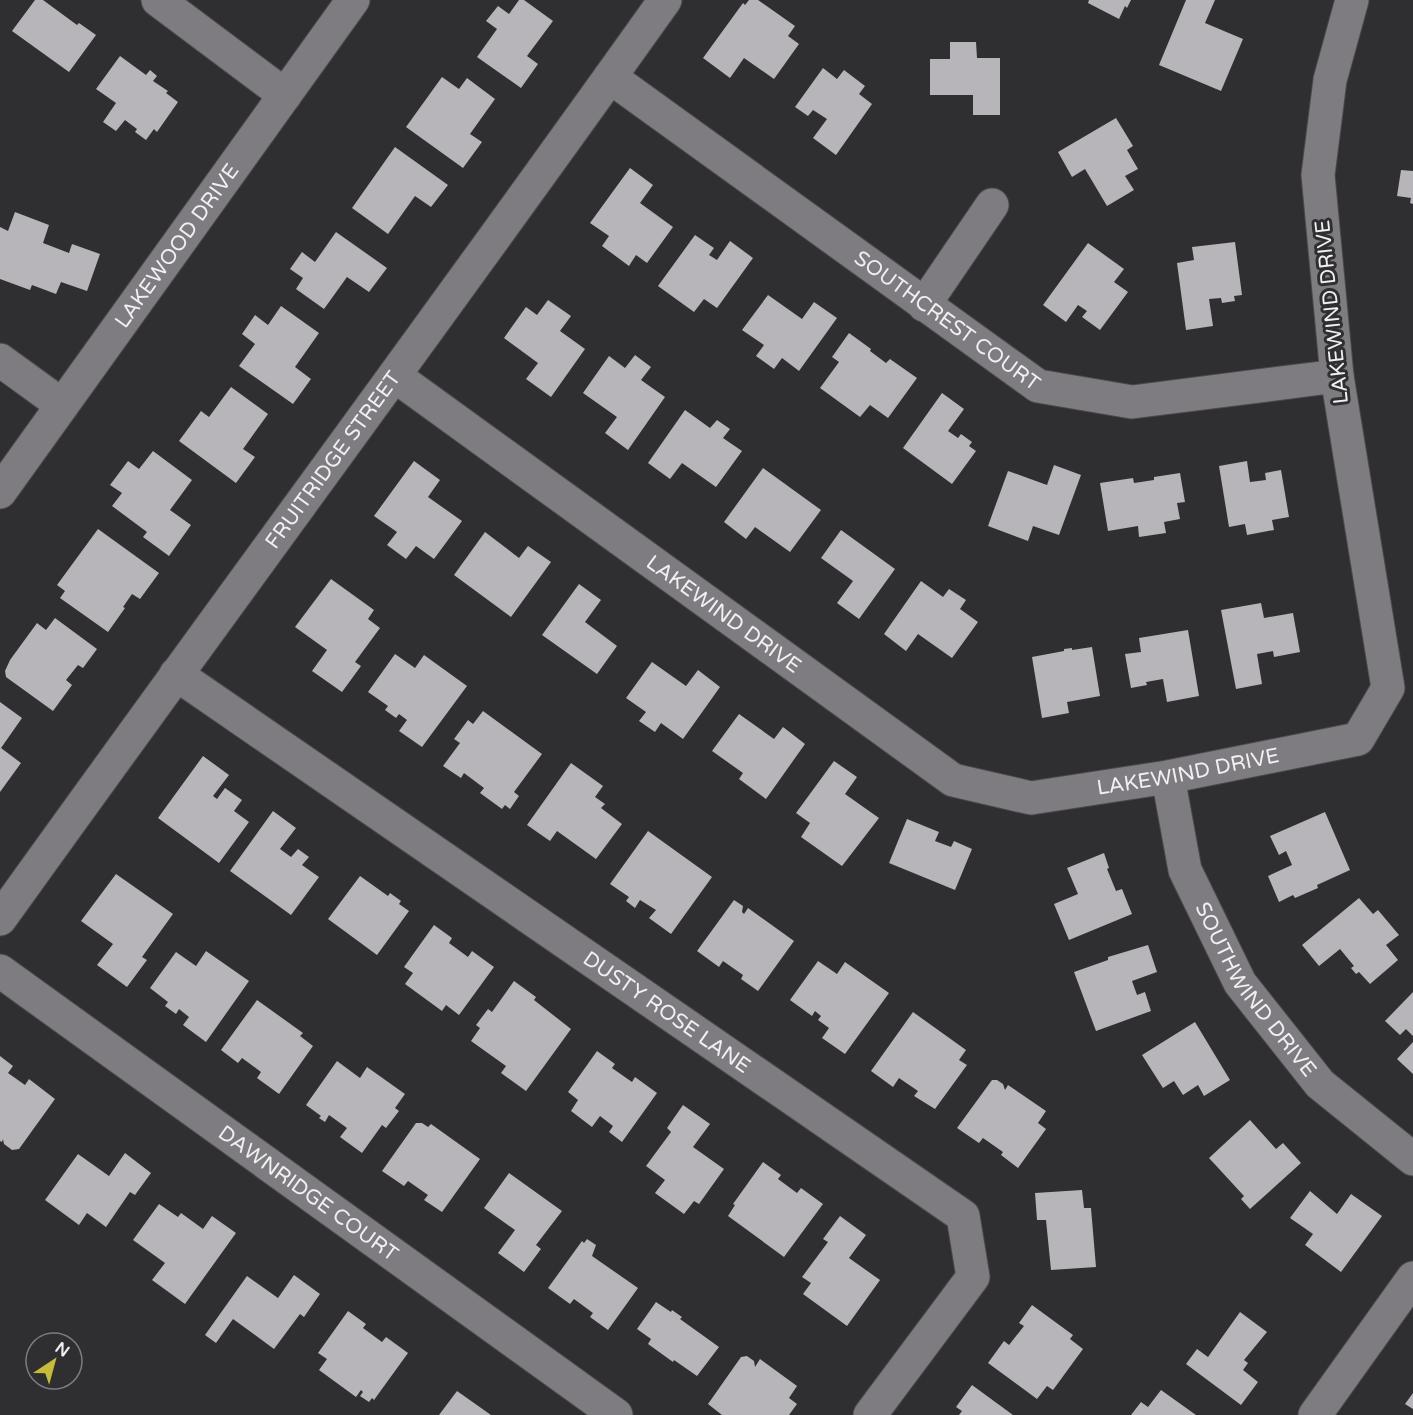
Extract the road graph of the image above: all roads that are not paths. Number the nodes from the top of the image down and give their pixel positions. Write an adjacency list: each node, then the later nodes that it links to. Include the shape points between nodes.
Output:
1 (158, 0): 6 (street)
2 (353, 0): 6 (street, LAKEWOOD DRIVE)
3 (665, 0): 5 (street, FRUITRIDGE STREET)
4 (1352, 0): 11 (street, LAKEWIND DRIVE, via 1330,80 1318,175)
5 (610, 77): 8 (street, SOUTHCREST COURT); 10 (street, FRUITRIDGE STREET)
6 (285, 94): 12 (street, LAKEWOOD DRIVE)
7 (992, 205): 8 (street)
8 (924, 305): 11 (street, SOUTHCREST COURT, via 1038,386 1132,402)
9 (0, 360): 12 (street)
10 (395, 376): 14 (street, FRUITRIDGE STREET); 15 (street, LAKEWIND DRIVE, via 953,780 1031,798)
11 (1337, 376): 15 (street, LAKEWIND DRIVE, via 1388,688 1358,739)
12 (62, 405): 13 (street, LAKEWOOD DRIVE)
13 (0, 492)
14 (176, 674): 16 (street, FRUITRIDGE STREET); 21 (street, DUSTY ROSE LANE, via 963,1216 973,1277)
15 (1168, 777): 18 (street, SOUTHWIND DRIVE, via 1185,870 1240,983 1320,1083)
16 (0, 919)
17 (0, 971): 20 (street, DAWNRIDGE COURT)
18 (1413, 1159)
19 (1413, 1278): 22 (street)
20 (611, 1413)
21 (870, 1415)
22 (1315, 1415)

